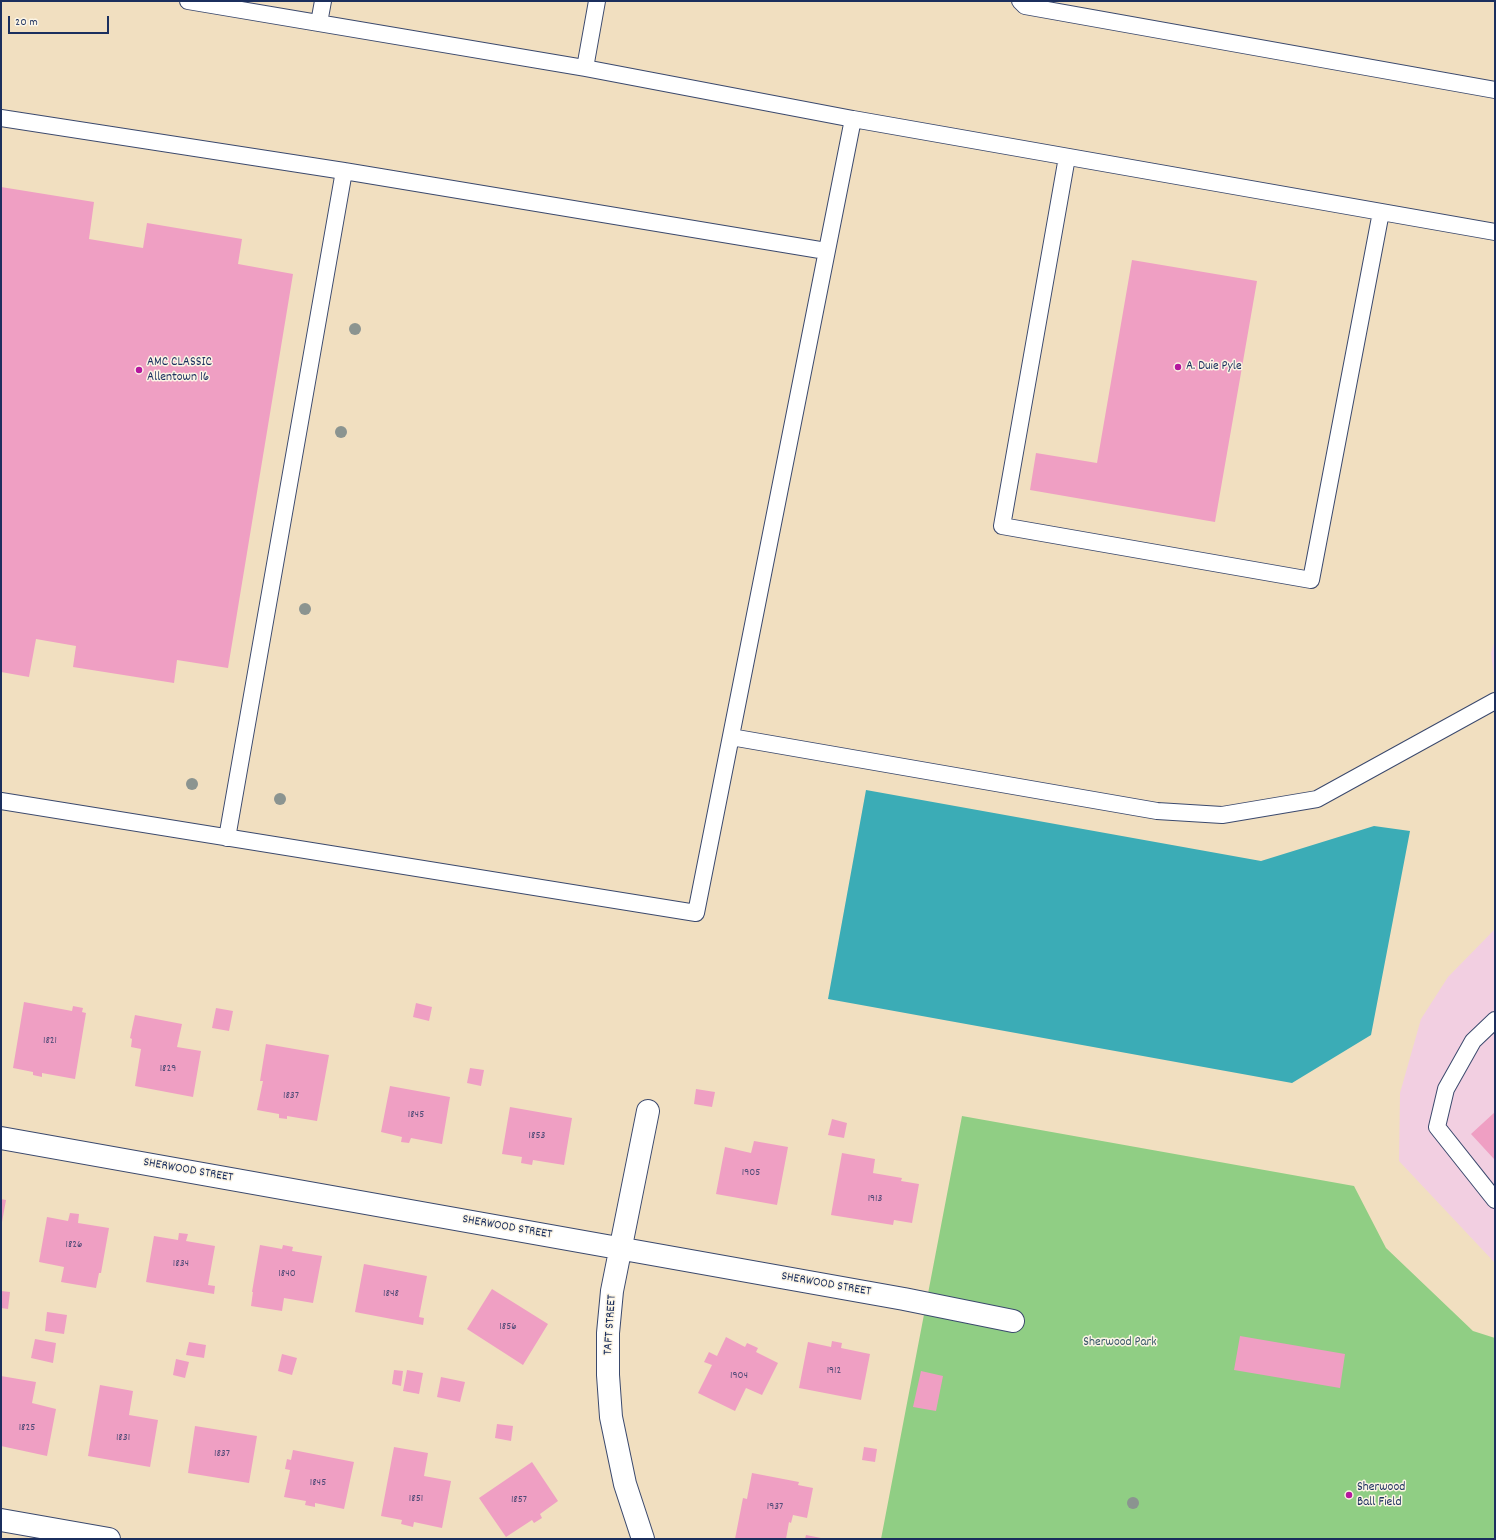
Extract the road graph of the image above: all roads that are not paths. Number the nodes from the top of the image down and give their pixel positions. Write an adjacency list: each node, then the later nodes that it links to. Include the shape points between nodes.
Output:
1 (188, 1): 5 (lane)
2 (323, 1): 6 (lane)
3 (597, 1): 7 (lane)
4 (1020, 1): 8 (lane, via 1025,6)
5 (209, 3): 6 (lane)
6 (319, 23): 7 (lane)
7 (585, 68): 10 (lane)
8 (1495, 90)
9 (1, 118): 12 (lane)
10 (853, 119): 11 (lane); 15 (lane)
11 (1068, 157): 13 (lane); 13 (lane, via 1002,526 1312,580)
12 (344, 171): 15 (lane); 19 (lane)
13 (1381, 212): 14 (lane)
14 (1495, 232)
15 (826, 251): 17 (lane)
16 (1495, 701): 17 (lane, via 1317,799 1222,816 1157,811)
17 (731, 737): 19 (lane, via 696,913)
18 (1, 801): 19 (lane)
19 (227, 838)
20 (1495, 1020): 23 (lane, via 1473,1041 1446,1089 1437,1127)
21 (648, 1111): 24 (street, TAFT STREET)
22 (1, 1138): 24 (street, SHERWOOD STREET)
23 (1495, 1200)
24 (621, 1248): 25 (street, SHERWOOD STREET); 28 (street, TAFT STREET, via 612,1291 608,1333 611,1418 624,1484)
25 (1013, 1321)
26 (1, 1520): 27 (street)
27 (109, 1539)
28 (642, 1539)

